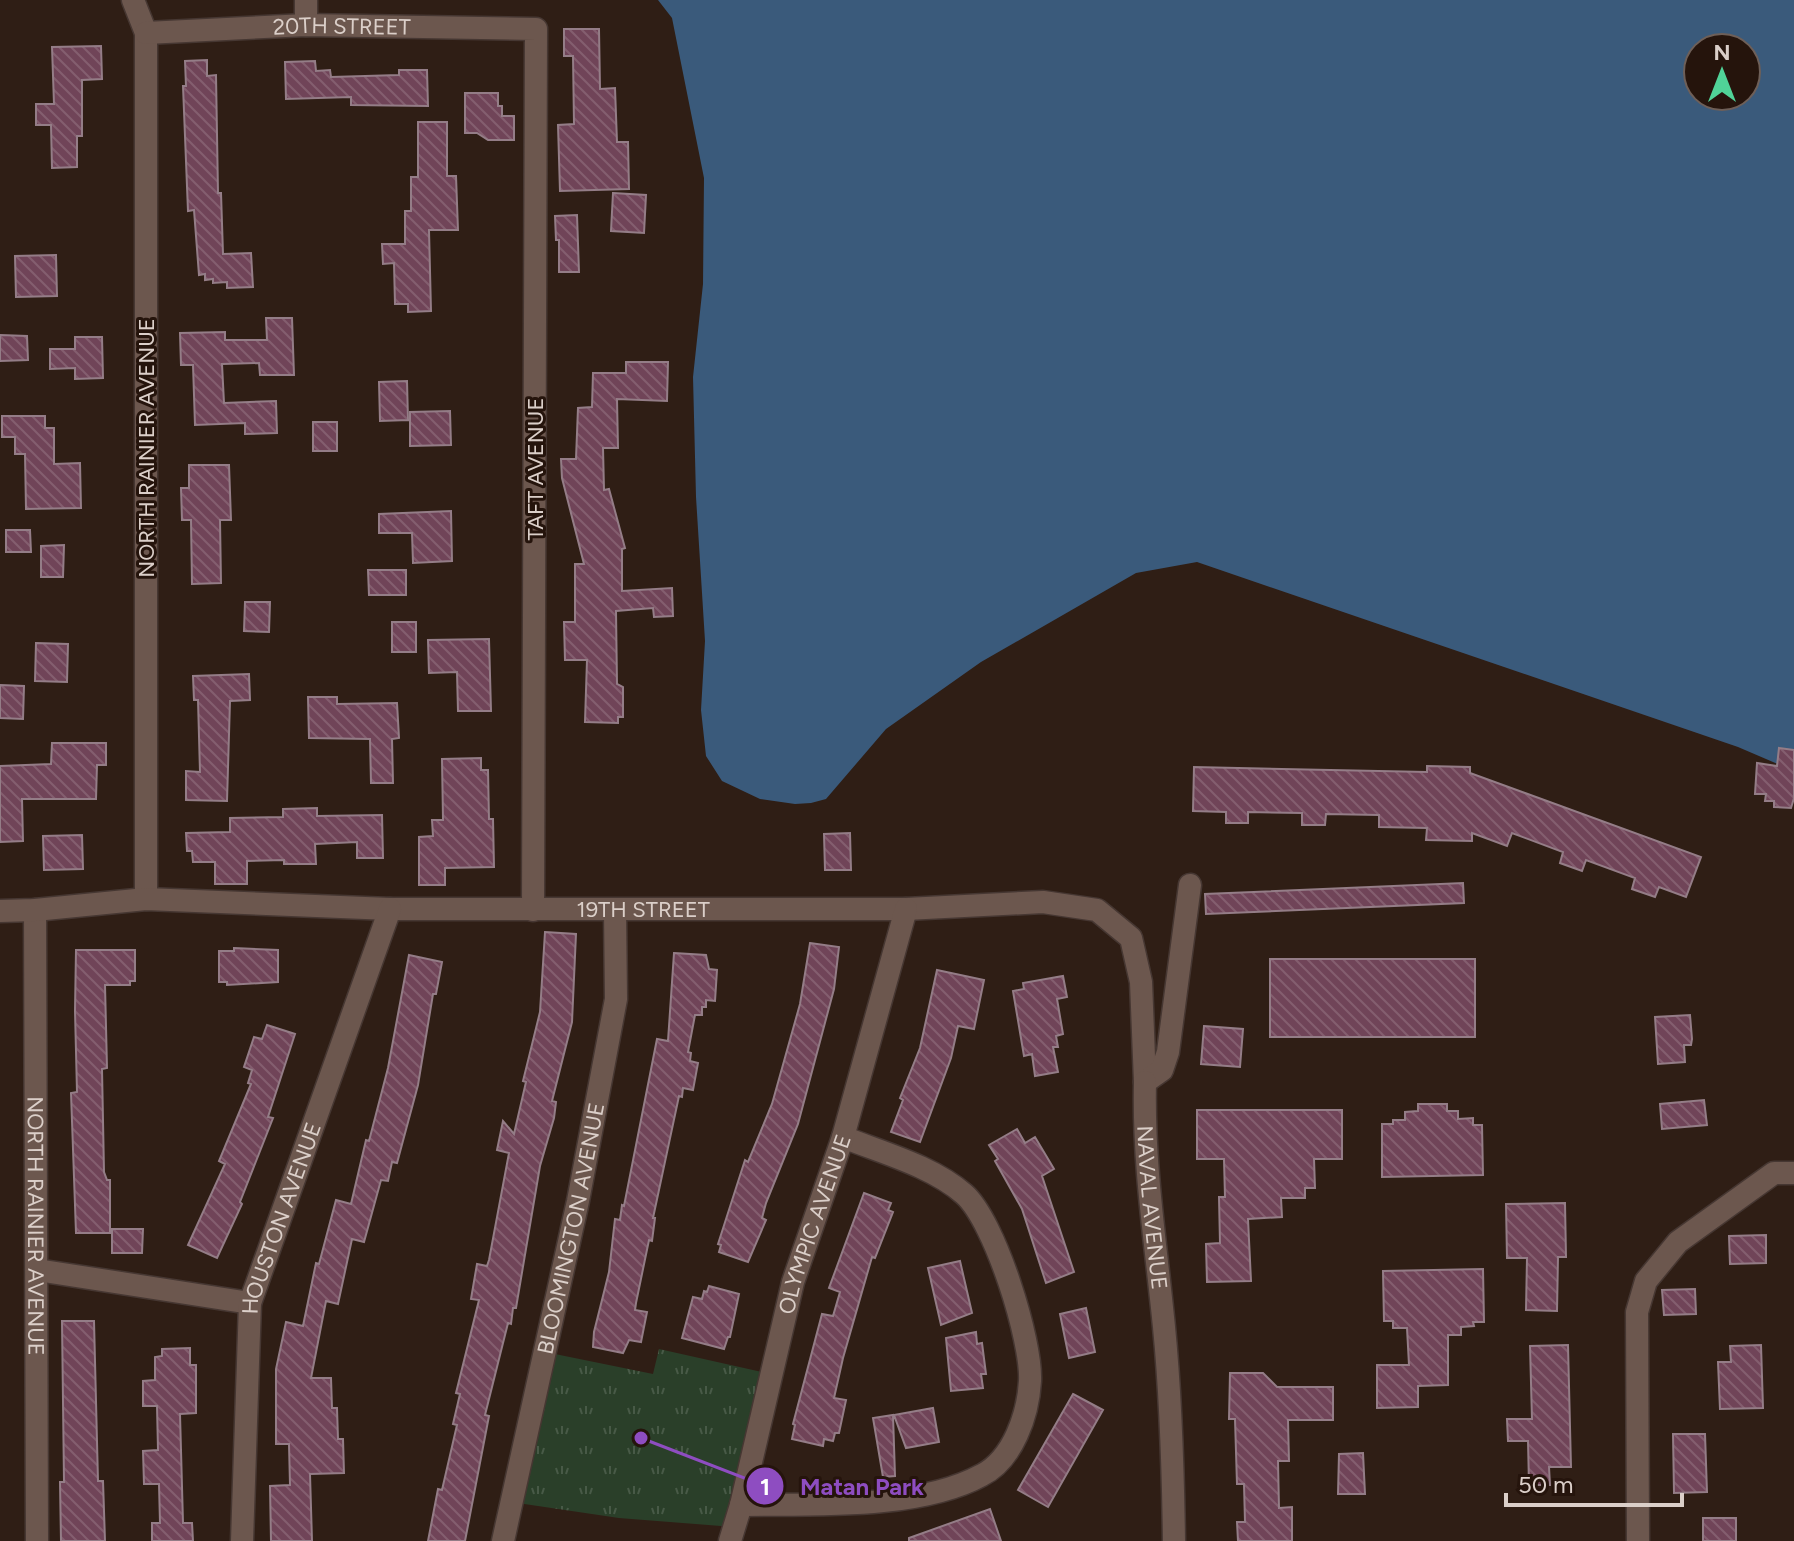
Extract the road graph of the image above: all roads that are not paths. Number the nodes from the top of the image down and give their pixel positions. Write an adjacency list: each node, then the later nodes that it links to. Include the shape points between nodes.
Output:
1 (133, 0): 5 (street, NORTH RAINIER AVENUE)
2 (306, 0): 3 (street)
3 (306, 25): 4 (street, 20TH STREET); 5 (street, 20TH STREET)
4 (536, 29): 11 (street, TAFT AVENUE)
5 (146, 33): 7 (street, NORTH RAINIER AVENUE)
6 (1190, 885): 14 (street, via 1168,1052 1162,1070)
7 (146, 899): 8 (street, 19TH STREET); 10 (street, 19TH STREET)
8 (390, 909): 11 (street, 19TH STREET); 18 (street, HOUSTON AVENUE)
9 (906, 909): 13 (street, 19TH STREET); 14 (street, 19TH STREET, via 1043,902 1097,910 1131,938 1141,982); 15 (street, OLYMPIC AVENUE)
10 (35, 910): 12 (street, 19TH STREET); 17 (street, NORTH RAINIER AVENUE)
11 (533, 910): 13 (street, 19TH STREET)
12 (0, 911)
13 (615, 911): 22 (street, BLOOMINGTON AVENUE, via 616,999 578,1201)
14 (1145, 1082): 24 (street, NAVAL AVENUE, via 1144,1131 1165,1334)
15 (843, 1137): 19 (street, OLYMPIC AVENUE, via 793,1282); 19 (street, via 941,1179 975,1205 996,1244 1021,1328 1030,1379 1024,1412 1010,1449 984,1475 958,1485 886,1500)
16 (1794, 1173): 25 (street, via 1774,1173 1678,1242 1646,1281 1637,1312)
17 (37, 1270): 18 (street); 20 (street, NORTH RAINIER AVENUE)
18 (250, 1303): 21 (street, HOUSTON AVENUE)
19 (741, 1505): 23 (street, OLYMPIC AVENUE)
20 (37, 1541)
21 (242, 1541)
22 (503, 1541)
23 (730, 1541)
24 (1174, 1541)
25 (1638, 1541)

